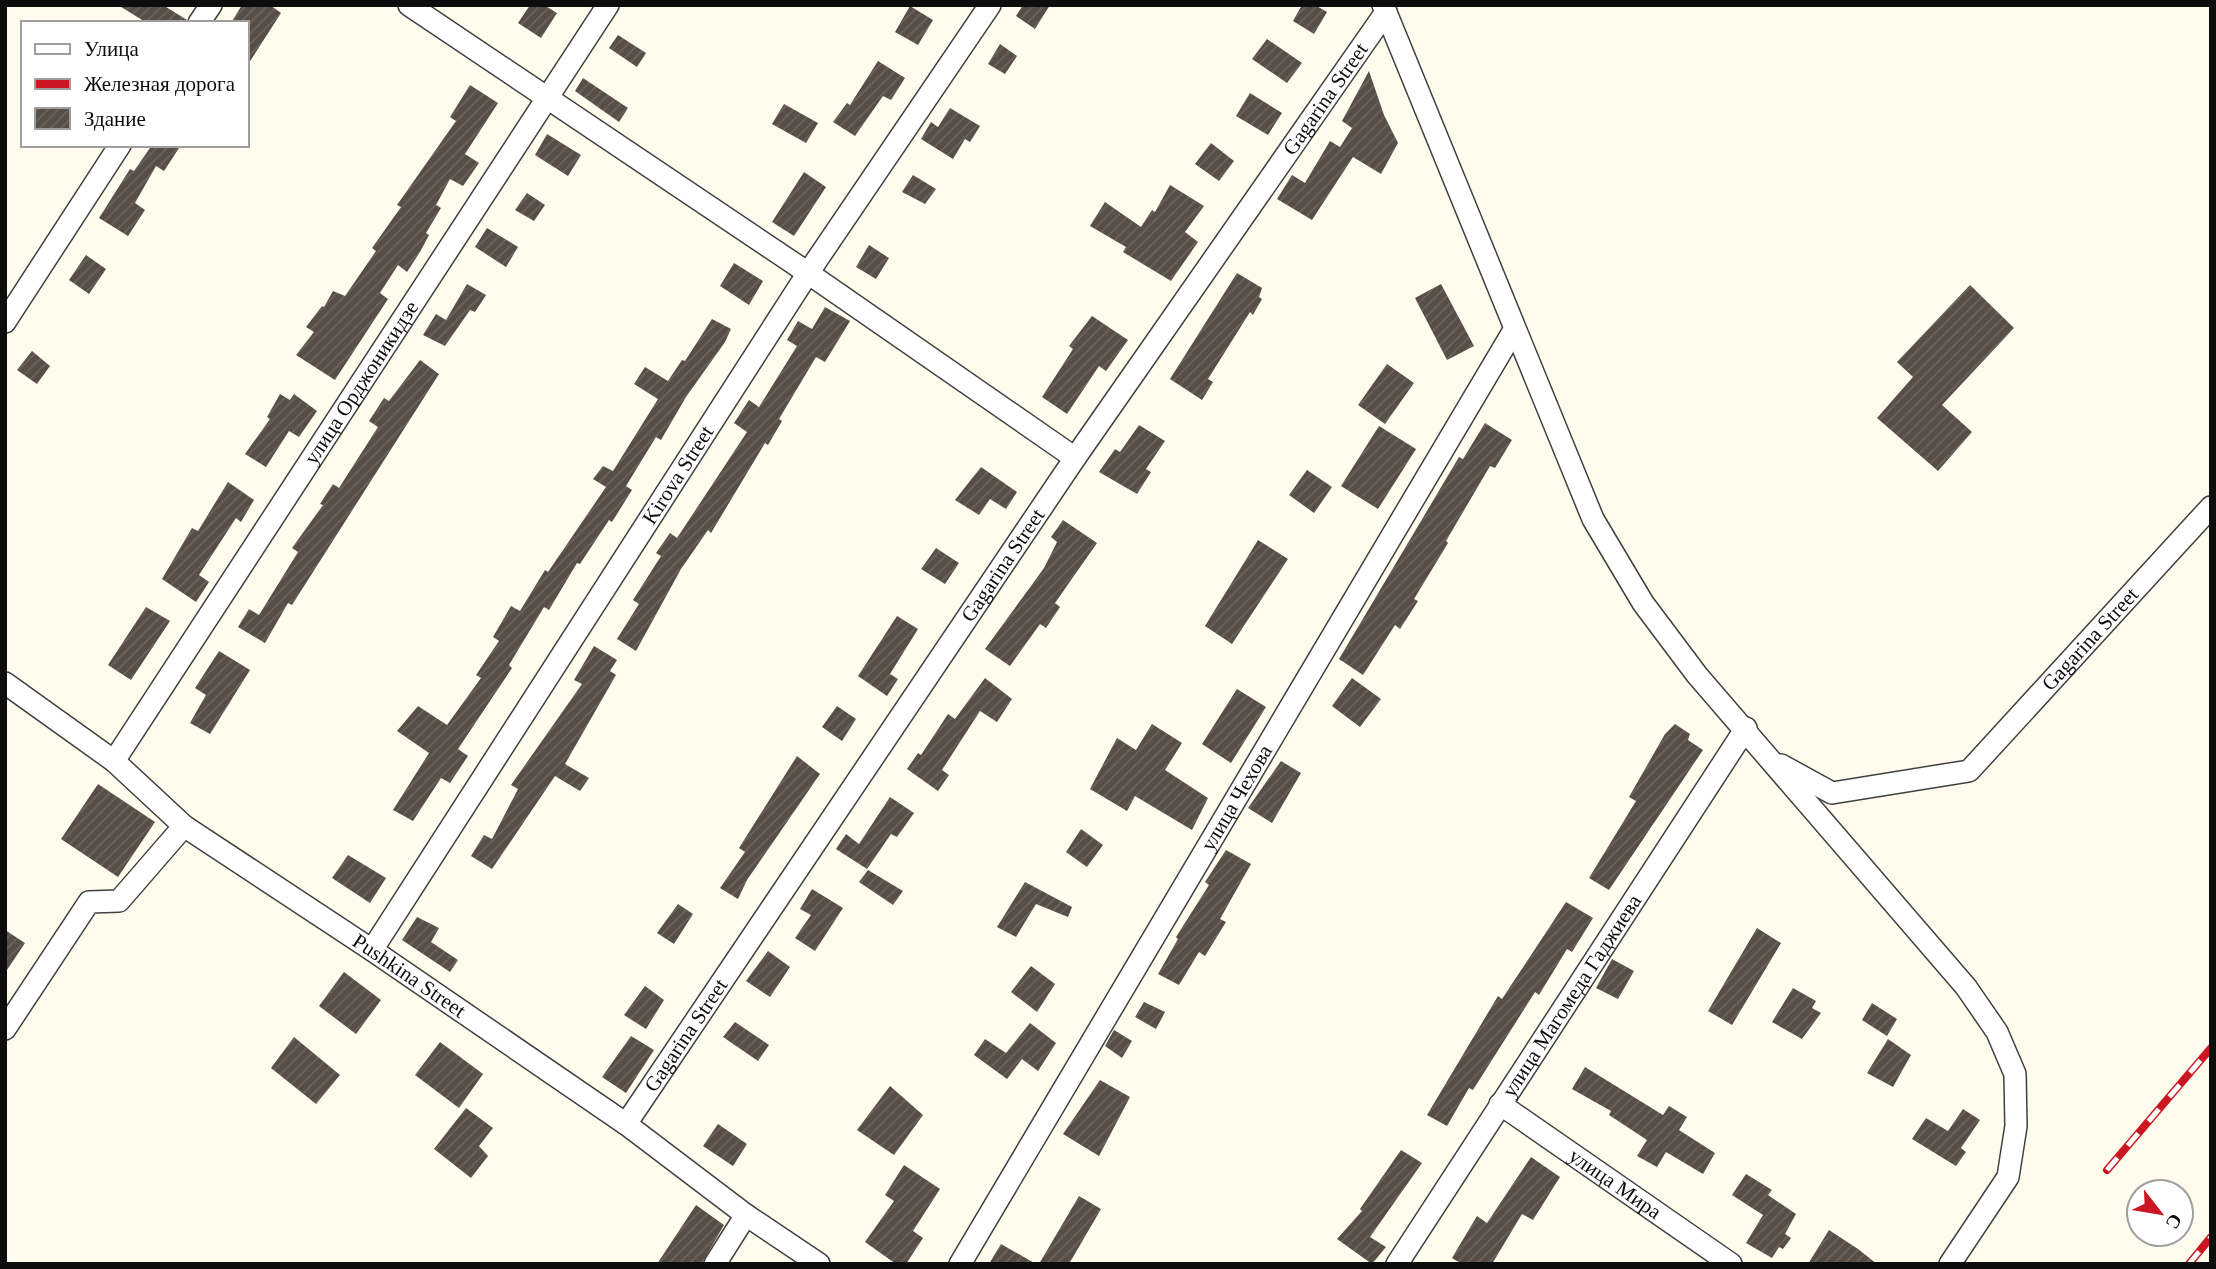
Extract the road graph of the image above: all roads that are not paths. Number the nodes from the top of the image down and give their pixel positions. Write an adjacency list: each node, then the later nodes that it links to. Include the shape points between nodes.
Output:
1 (211, 5): 6 (street)
2 (409, 5): 7 (street)
3 (608, 5): 7 (street, улица Орджоникидзе)
4 (990, 5): 9 (street, Kirova Street)
5 (1384, 9): 11 (street); 12 (street, Gagarina Street)
6 (200, 21)
7 (548, 96): 9 (street); 17 (street, улица Орджоникидзе)
8 (119, 147): 10 (street)
9 (808, 272): 12 (street); 19 (street, Kirova Street)
10 (5, 322)
11 (1514, 330): 15 (street, via 1593,519 1643,603 1697,675); 26 (street, улица Чехова)
12 (1076, 458): 22 (street, Gagarina Street)
13 (2211, 507): 16 (street, Gagarina Street, via 1969,771 1832,793)
14 (5, 682): 17 (street, Pushkina Street)
15 (1746, 728): 16 (street); 21 (street, улица Магомеда Гаджиева)
16 (1770, 759): 29 (street, via 1966,987 1997,1032 2015,1074 2016,1126 2008,1177)
17 (114, 761): 18 (street, Pushkina Street)
18 (184, 826): 19 (street, Pushkina Street); 20 (street, via 120,901 89,902)
19 (372, 950): 22 (street, Pushkina Street)
20 (5, 1029)
21 (1500, 1104): 27 (street, улица Магомеда Гаджиева); 28 (street, улица Мира)
22 (626, 1124): 23 (street, Pushkina Street)
23 (746, 1215): 24 (street); 25 (street, Pushkina Street)
24 (715, 1264)
25 (818, 1264)
26 (960, 1264)
27 (1397, 1264)
28 (1731, 1264)
29 (1951, 1264)

